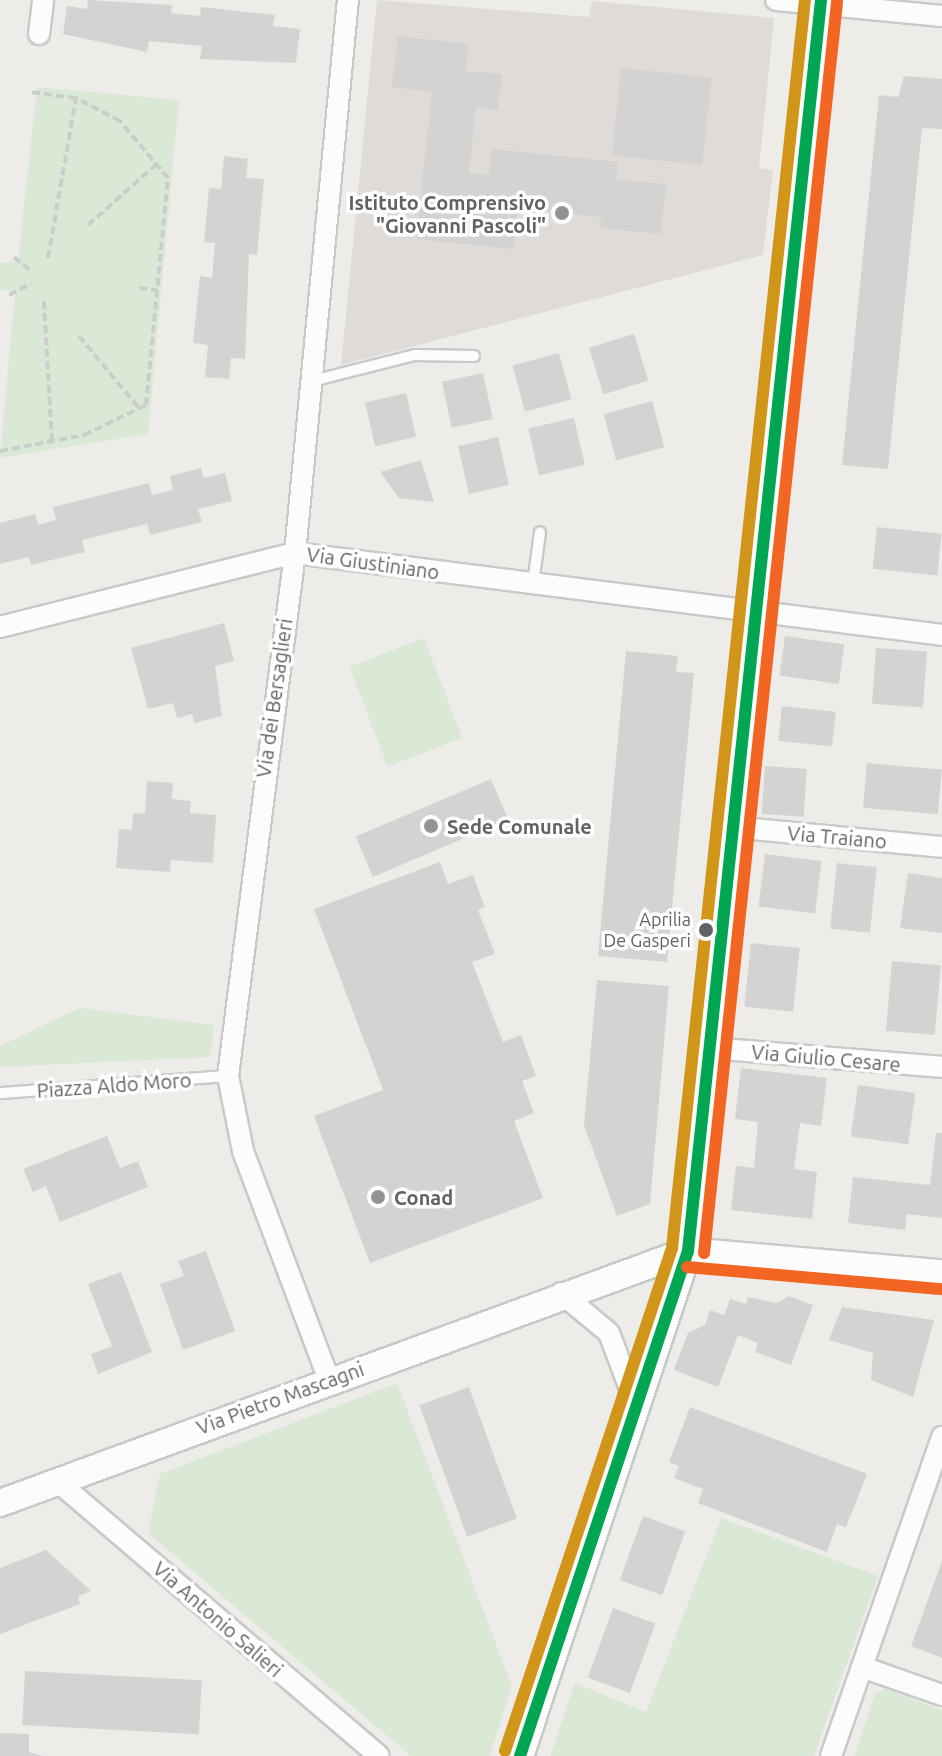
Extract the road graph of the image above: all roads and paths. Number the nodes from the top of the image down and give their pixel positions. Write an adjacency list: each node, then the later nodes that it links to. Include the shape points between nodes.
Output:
1 (43, 0): 6 (street)
2 (348, 0): 21 (street, Via dei Bersaglieri)
3 (776, 0): 4 (street)
4 (820, 2): 5 (street); 28 (street)
5 (942, 16)
6 (39, 34)
7 (29, 92): 8 (path)
8 (76, 98): 9 (path, via 120,121); 12 (path)
9 (160, 161): 10 (path); 16 (path, via 168,178)
10 (88, 225)
11 (14, 257): 13 (path)
12 (48, 258)
13 (31, 271)
14 (31, 284): 17 (path)
15 (139, 288): 16 (path)
16 (157, 290): 22 (path, via 146,405)
17 (9, 295)
18 (44, 301): 23 (path)
19 (79, 336): 22 (path)
20 (474, 356): 21 (lane, via 415,355)
21 (307, 382): 26 (street, Via dei Bersaglieri)
22 (139, 408): 23 (path)
23 (53, 442): 24 (path)
24 (0, 451)
25 (540, 532): 27 (lane)
26 (295, 553): 27 (street, Via Giustiniano); 29 (street, Via Giustiniano); 35 (street, Via dei Bersaglieri)
27 (533, 584): 28 (street, Via Giustiniano)
28 (752, 613): 30 (street, Via Giustiniano); 31 (street)
29 (0, 627)
30 (942, 635)
31 (731, 827): 32 (street, Via Traiano); 33 (street)
32 (942, 847)
33 (711, 1048): 34 (street, Via Giulio Cesare); 37 (street)
34 (942, 1067)
35 (228, 1076): 36 (lane, Piazza Aldo Moro); 40 (street, Via dei Bersaglieri, via 243,1151)
36 (0, 1093)
37 (688, 1251): 38 (street); 39 (street, Via Pietro Mascagni); 41 (street)
38 (942, 1273)
39 (561, 1293): 40 (street, Via Pietro Mascagni); 41 (street, via 609,1333)
40 (329, 1380): 43 (street, Via Pietro Mascagni)
41 (636, 1405): 48 (street)
42 (942, 1437): 45 (street)
43 (57, 1481): 44 (street, Via Pietro Mascagni); 47 (street, Via Antonio Salieri)
44 (0, 1503)
45 (862, 1667): 46 (street); 49 (street)
46 (942, 1695)
47 (379, 1756)
48 (520, 1756)
49 (831, 1756)

